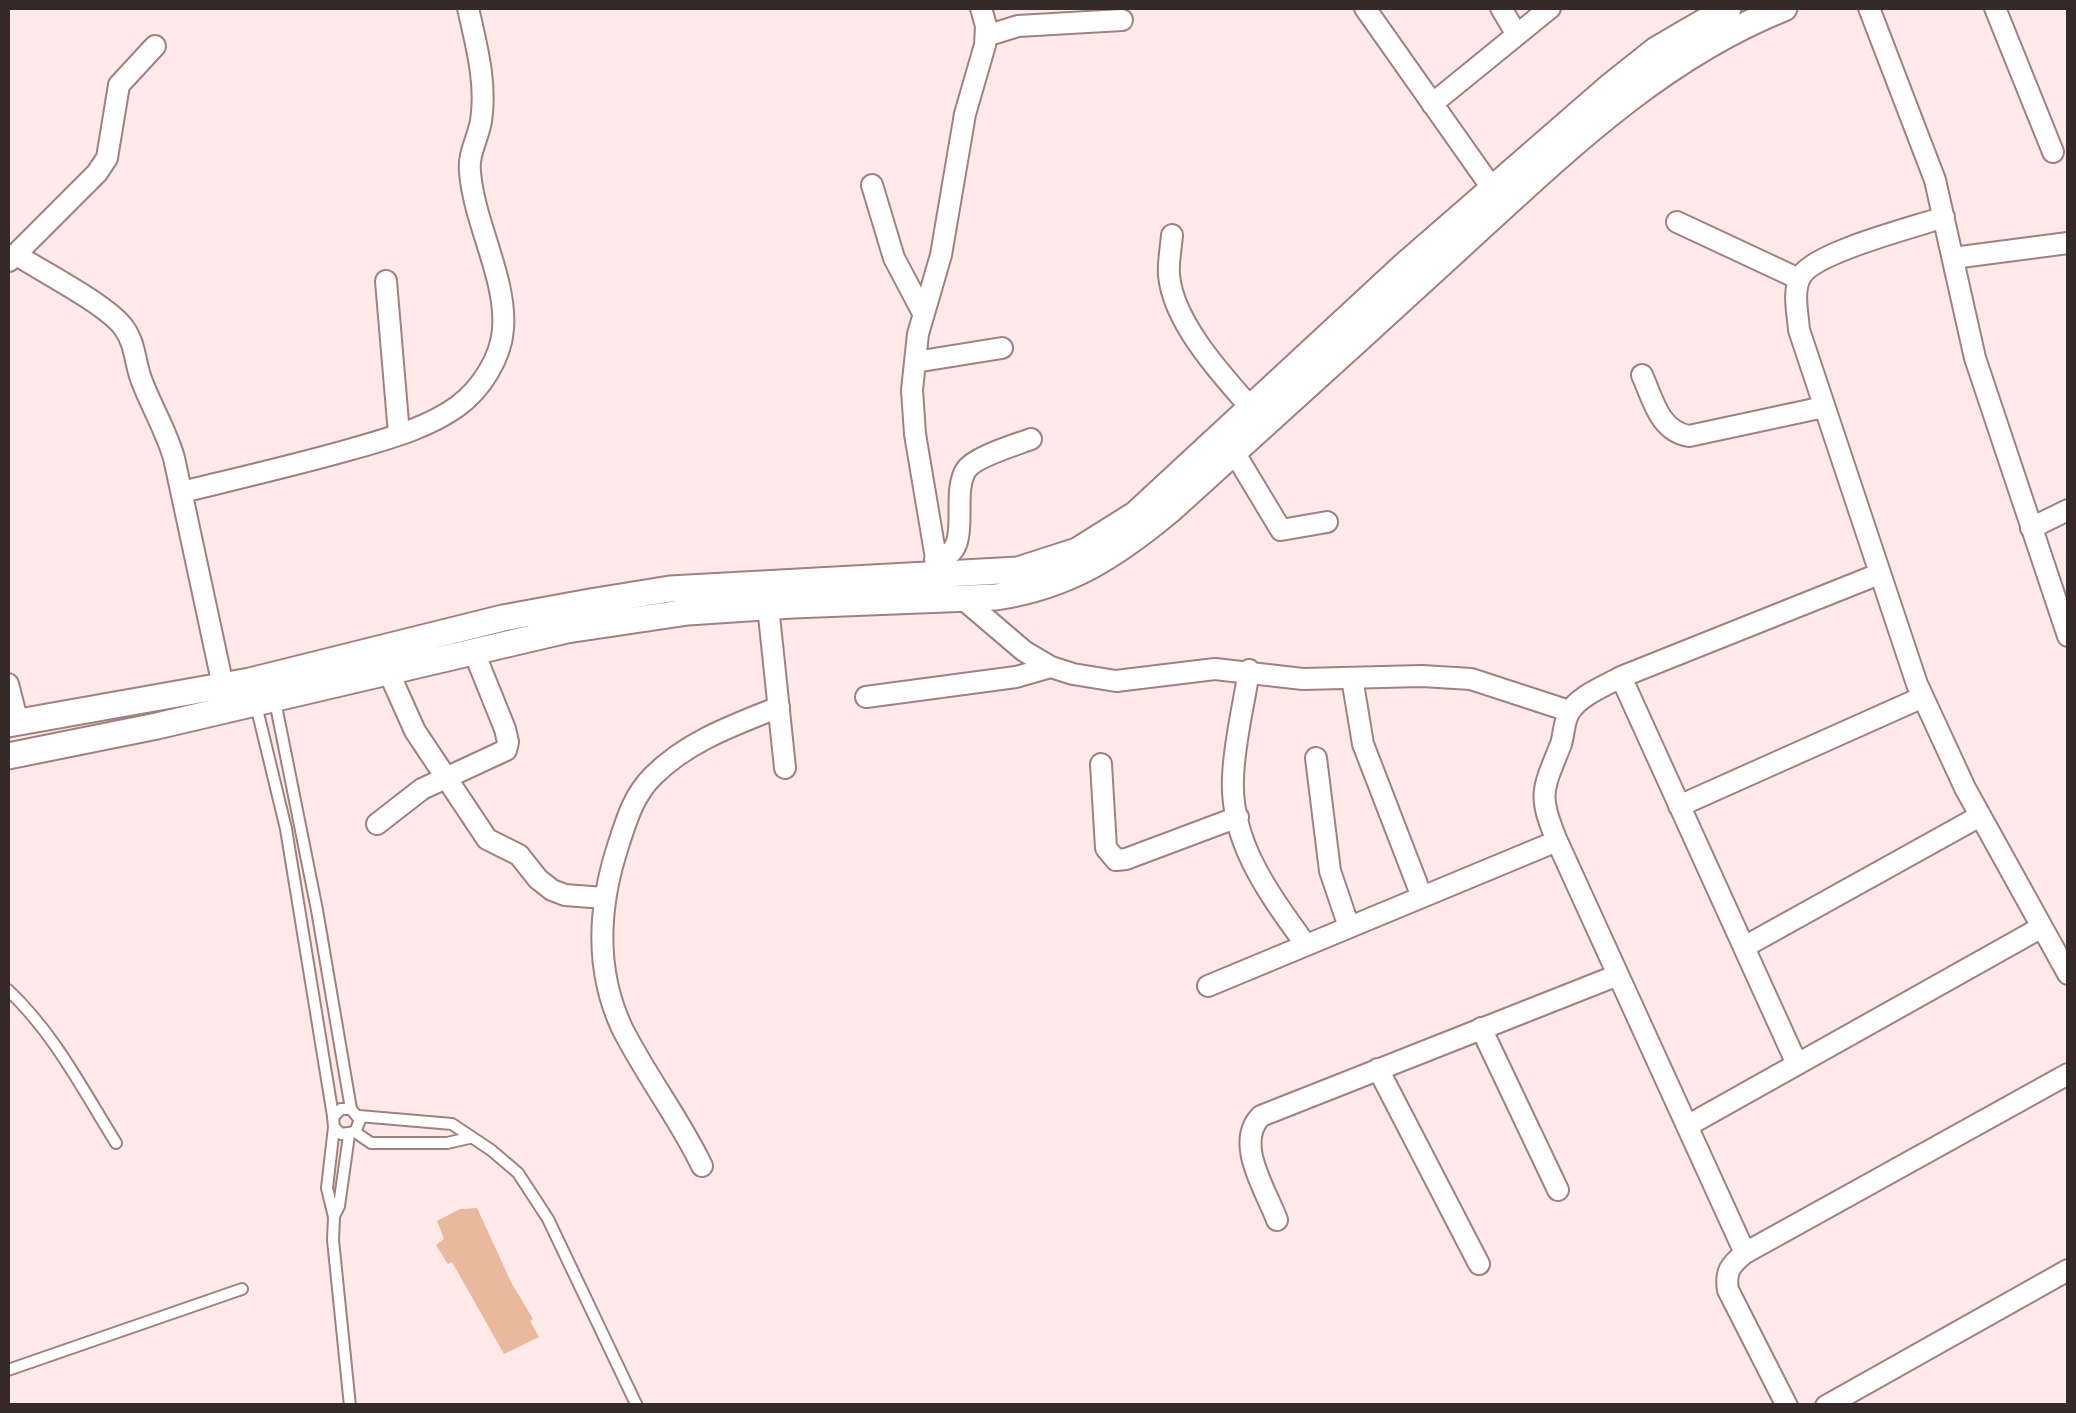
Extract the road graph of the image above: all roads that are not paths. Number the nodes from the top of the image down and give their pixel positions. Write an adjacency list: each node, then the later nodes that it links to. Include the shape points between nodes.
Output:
1 (468, 8): 32 (street, via 482,86 470,172 504,329 494,364 469,395)
2 (981, 8): 12 (street)
3 (1365, 8): 14 (street)
4 (1501, 8): 11 (street)
5 (1550, 8): 11 (street)
6 (1728, 8): 17 (street, via 1656,50)
7 (1784, 8): 17 (street, via 1672,66)
8 (1869, 8): 18 (street)
9 (1995, 8): 15 (street)
10 (1122, 20): 12 (street, via 1018,26)
11 (1518, 35): 14 (street)
12 (986, 36): 26 (street, via 944,244)
13 (156, 46): 22 (street, via 119,85 107,158 97,173)
14 (1432, 104): 17 (street)
15 (2052, 152)
16 (872, 184): 26 (street, via 894,258)
17 (1498, 198): 31 (street, via 1405,265); 34 (street)
18 (1944, 216): 23 (street); 24 (street, via 1832,254)
19 (1677, 222): 24 (street)
20 (1172, 235): 31 (street, via 1169,277 1191,330)
21 (2068, 243): 23 (street)
22 (11, 258): 35 (street, via 123,326 166,431)
23 (1953, 258): 38 (street, via 1975,358)
24 (1799, 280): 30 (street, via 1800,330)
25 (386, 281): 32 (street)
26 (923, 312): 28 (street)
27 (1002, 348): 28 (street)
28 (915, 362): 40 (street, via 912,409)
29 (1642, 374): 30 (street, via 1676,434)
30 (1824, 407): 39 (street)
31 (1251, 408): 40 (street, via 1096,542 1018,570)
32 (399, 434): 35 (street)
33 (1030, 439): 40 (street, via 966,469 957,548)
34 (1234, 452): 37 (street, via 1282,530); 40 (street, via 1138,538 1084,572 1025,593)
35 (182, 492): 50 (street)
36 (2068, 510): 38 (street)
37 (1327, 522)
38 (2031, 528): 42 (street)
39 (1879, 574): 47 (street); 53 (street)
40 (945, 583): 41 (street); 44 (street); 51 (street, via 755,583 638,594 504,618)
41 (768, 606): 43 (street, via 603,624); 54 (street)
42 (2068, 636)
43 (474, 652): 46 (street); 61 (street, via 508,742 498,755)
44 (1051, 667): 45 (street, via 1116,681); 52 (street)
45 (1249, 670): 48 (street); 64 (street, via 1233,778)
46 (389, 672): 51 (street); 61 (street, via 415,730)
47 (1621, 677): 55 (street); 62 (street)
48 (1352, 678): 55 (street, via 1471,679); 67 (street, via 1363,744)
49 (8, 684): 56 (street)
50 (223, 686): 51 (street); 56 (street)
51 (262, 690): 57 (street); 81 (lane, via 314,892); 82 (lane)
52 (866, 697)
53 (1923, 697): 62 (street); 63 (street)
54 (779, 707): 60 (street); 68 (street, via 694,744 655,774 630,808)
55 (1569, 712): 66 (street, via 1542,793)
56 (13, 723)
57 (8, 756)
58 (1316, 758): 70 (street, via 1330,871)
59 (1101, 764): 64 (street, via 1106,848 1116,860)
60 (785, 768)
61 (446, 776): 65 (street); 68 (street, via 486,839 519,856 552,890)
62 (1679, 806): 72 (street)
63 (1980, 816): 69 (street); 72 (street)
64 (1238, 817): 71 (street, via 1262,884)
65 (377, 824)
66 (1557, 842): 67 (street); 73 (street)
67 (1422, 897): 70 (street)
68 (604, 898): 87 (street, via 605,969 622,1026)
69 (2042, 927): 74 (street); 78 (street)
70 (1349, 928): 71 (street)
71 (1306, 945): 75 (street)
72 (1744, 947): 78 (street)
73 (1618, 974): 77 (street); 83 (street)
74 (2068, 974)
75 (1208, 986)
76 (8, 990): 86 (lane, via 46,1032)
77 (1481, 1028): 79 (street); 88 (street)
78 (1797, 1064): 83 (street)
79 (1378, 1070): 90 (street, via 1253,1124 1250,1150); 92 (street)
80 (2068, 1074): 91 (street)
81 (355, 1113): 82 (lane, via 341,1109); 84 (lane, via 359,1126); 85 (lane, via 452,1124)
82 (334, 1122): 84 (lane, via 342,1134); 89 (lane, via 327,1188)
83 (1687, 1126): 91 (street)
84 (352, 1134): 85 (lane, via 390,1144); 89 (lane)
85 (469, 1138): 98 (lane, via 505,1161 532,1192)
86 (116, 1142)
87 (702, 1166)
88 (1558, 1190)
89 (334, 1216): 97 (lane)
90 (1277, 1220)
91 (1744, 1254): 99 (street, via 1725,1275 1728,1290)
92 (1479, 1264)
93 (2068, 1270): 96 (street)
94 (242, 1289): 95 (lane)
95 (8, 1370)
96 (1854, 1399): 100 (street)
97 (350, 1406)
98 (638, 1406)
99 (1788, 1406)
100 (1826, 1406)

